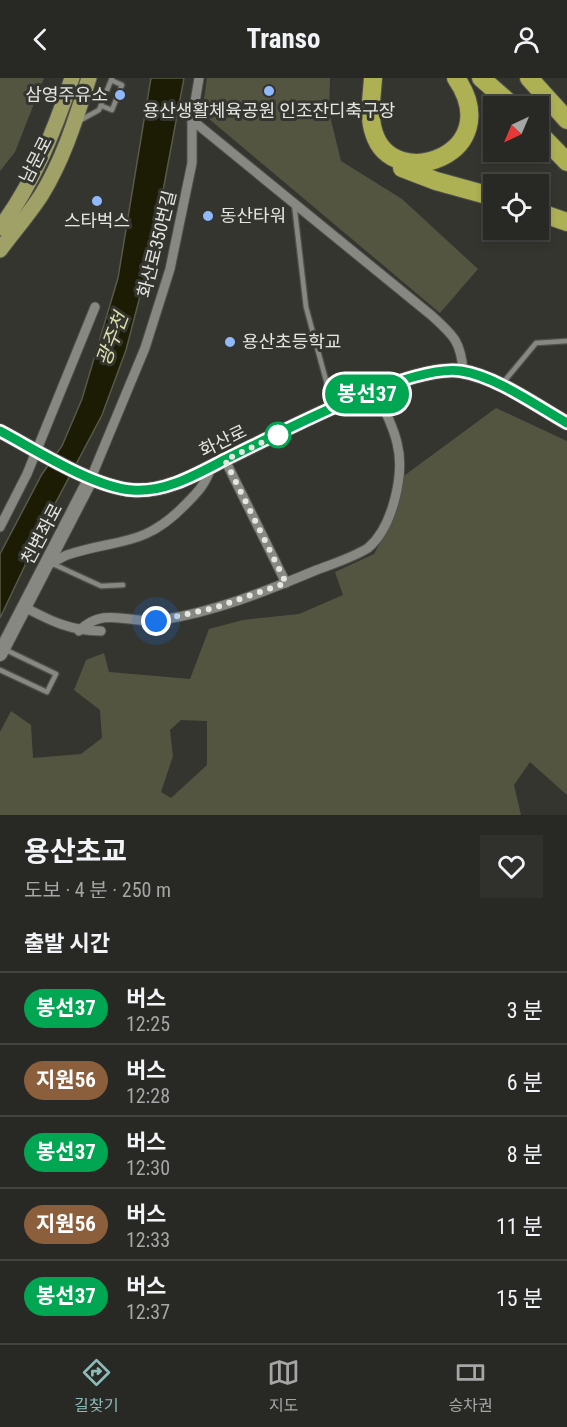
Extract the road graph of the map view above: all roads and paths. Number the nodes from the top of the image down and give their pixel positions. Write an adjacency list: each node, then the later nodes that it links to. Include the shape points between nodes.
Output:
1 (72, 78): 23 (main road, 남문로, via 39,165)
2 (89, 78): 16 (main road, 남문로)
3 (199, 78): 14 (street, 화산로350번길)
4 (363, 78): 19 (highway, via 360,111 364,129 392,164)
5 (374, 78): 6 (highway, via 374,135 384,149 410,164 438,160 467,131 471,109)
6 (456, 78)
7 (481, 78): 11 (highway)
8 (529, 78): 12 (highway)
9 (536, 78): 12 (highway)
10 (112, 79): 13 (lane); 13 (lane, via 122,86 112,110)
11 (502, 96)
12 (553, 103): 15 (highway)
13 (102, 106): 16 (lane)
14 (192, 120): 20 (street); 36 (street, 화산로350번길, via 192,163 165,288 145,348)
15 (567, 120)
16 (74, 123): 24 (main road, 남문로, via 41,195)
17 (549, 143): 18 (highway)
18 (567, 162)
19 (483, 193)
20 (294, 202): 27 (street, via 455,337); 30 (lane, via 306,307)
21 (549, 216): 22 (highway)
22 (567, 222)
23 (0, 228)
24 (0, 249)
25 (95, 307): 33 (street)
26 (567, 341): 28 (lane, via 537,343)
27 (463, 371): 28 (main road, 화산로); 29 (main road, 화산로, via 419,374)
28 (501, 387): 31 (main road, 화산로)
29 (376, 391): 30 (main road, 화산로); 39 (street, via 399,451 400,465 385,526 363,552)
30 (334, 408): 34 (main road, 화산로)
31 (567, 423)
32 (0, 431): 33 (main road, 화산로)
33 (35, 449): 36 (main road, 화산로); 37 (street, via 27,474)
34 (225, 460): 35 (main road, 화산로); 39 (street)
35 (211, 467): 36 (main road, 화산로, via 165,487 143,490 117,488); 38 (street, via 200,489 158,529 122,543 66,555)
36 (87, 476): 38 (main road, 천변좌로)
37 (0, 526)
38 (48, 564): 40 (lane, 천변좌로, via 101,586); 41 (main road, 천변좌로)
39 (286, 583): 42 (street, via 174,618 139,621 112,615 92,620)
40 (123, 585)
41 (24, 607): 42 (street, via 60,626); 44 (main road, 천변좌로)
42 (79, 631): 43 (street)
43 (101, 631)
44 (1, 651): 45 (lane, 천변좌로, via 56,674 47,692)
45 (0, 670)

